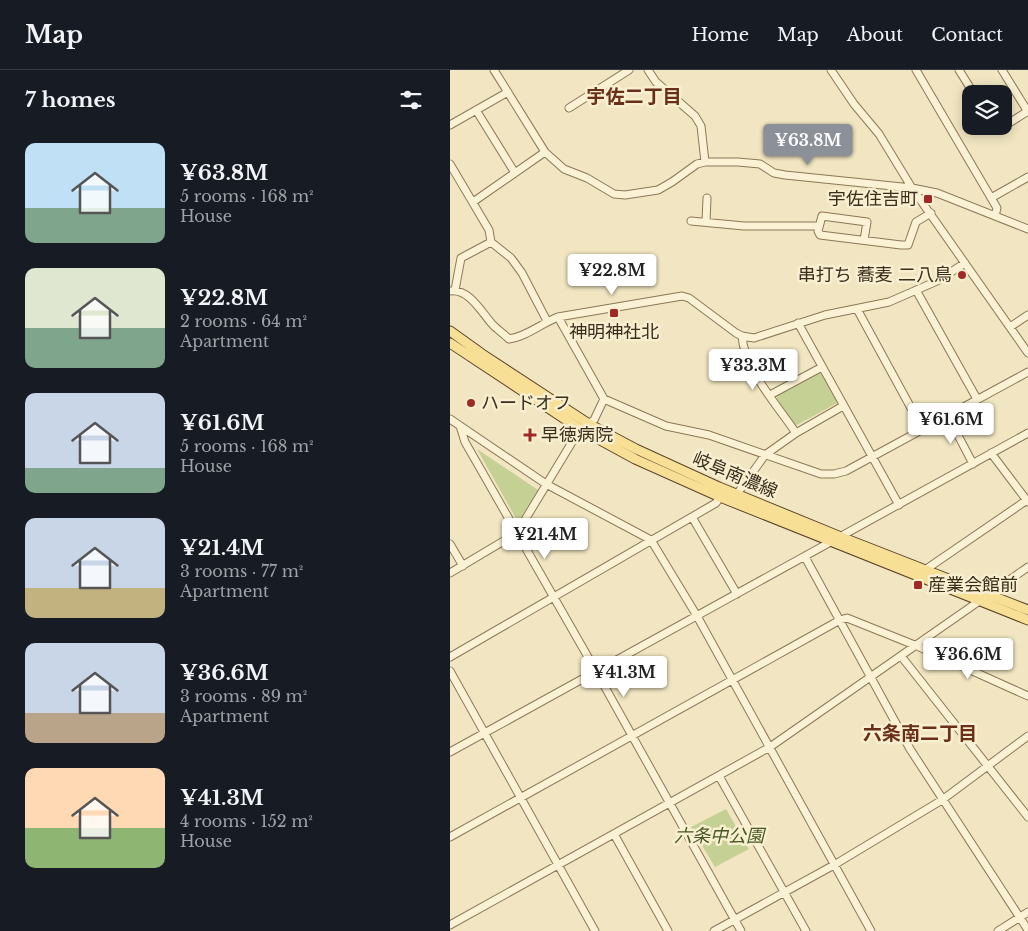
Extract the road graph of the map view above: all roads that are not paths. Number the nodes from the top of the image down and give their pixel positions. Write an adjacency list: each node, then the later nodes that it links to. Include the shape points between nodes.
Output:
1 (494, 70): 9 (street)
2 (629, 70): 10 (street)
3 (648, 70): 16 (street, via 656,82 695,116 701,126)
4 (831, 70): 20 (street, via 878,134)
5 (916, 70): 22 (street)
6 (959, 70): 8 (street)
7 (1002, 70): 12 (street)
8 (968, 85)
9 (508, 92): 11 (street); 15 (street)
10 (569, 108)
11 (476, 110): 14 (street); 18 (street)
12 (1028, 112): 13 (street)
13 (1012, 122)
14 (450, 125)
15 (545, 152): 16 (street, via 564,169 614,194 625,195 658,190); 18 (street)
16 (705, 162): 20 (street, via 760,164 785,174)
17 (450, 164): 23 (street)
18 (515, 172): 23 (street)
19 (1028, 177): 22 (street)
20 (912, 188): 24 (street); 25 (street, via 936,193)
21 (707, 198): 28 (street)
22 (991, 198): 25 (street, via 997,208)
23 (472, 202): 33 (street, via 489,230)
24 (930, 213): 32 (street, via 916,222 908,245); 34 (street)
25 (996, 216): 29 (street)
26 (1028, 220): 29 (street)
27 (691, 221): 28 (street)
28 (706, 222): 30 (street, via 744,226)
29 (1016, 224): 31 (street)
30 (819, 226): 32 (street, via 820,235); 32 (street, via 822,216 866,222)
31 (1028, 229)
32 (864, 240)
33 (491, 242): 36 (street, via 461,258); 40 (street, via 511,258 522,273)
34 (966, 263): 35 (street); 42 (street)
35 (916, 290): 37 (street, via 889,302); 51 (street)
36 (453, 291): 40 (street, via 470,298 509,339)
37 (857, 309): 41 (street); 58 (street)
38 (1028, 315): 42 (street)
39 (558, 317): 40 (street); 44 (street, via 682,296); 50 (street)
40 (548, 321)
41 (798, 323): 44 (street, via 754,338); 47 (street)
42 (1010, 327): 46 (street)
43 (450, 331): 55 (main road, 岐阜南濃線)
44 (742, 336): 49 (street, via 750,366)
45 (450, 343): 57 (main road, 岐阜南濃線)
46 (1028, 353)
47 (822, 367): 49 (street); 52 (street)
48 (1028, 372): 51 (street)
49 (770, 395): 59 (street)
50 (604, 399): 55 (street); 62 (street, via 666,426 709,435)
51 (977, 399): 53 (street)
52 (843, 406): 59 (street); 63 (street)
53 (948, 416): 58 (street); 64 (street)
54 (450, 419): 56 (street)
55 (589, 424): 57 (street); 66 (main road, 岐阜南濃線, via 636,449)
56 (460, 426): 65 (street); 71 (street, via 465,442)
57 (580, 430): 65 (street); 67 (main road, 岐阜南濃線)
58 (923, 430): 63 (street)
59 (796, 433): 62 (street)
60 (1028, 433): 61 (street)
61 (992, 453): 64 (street); 68 (street)
62 (765, 455): 63 (street, via 821,474 846,471); 66 (street)
63 (873, 457): 69 (street)
64 (973, 464): 69 (street)
65 (546, 484): 71 (street); 73 (street)
66 (737, 494): 72 (main road, 岐阜南濃線)
67 (720, 497): 70 (street); 74 (main road, 岐阜南濃線)
68 (1027, 501): 79 (street)
69 (899, 505): 72 (street)
70 (692, 517): 73 (street); 81 (street)
71 (517, 533): 77 (street); 83 (street)
72 (841, 537): 74 (street); 79 (main road, 岐阜南濃線)
73 (651, 540): 83 (street); 86 (street)
74 (831, 542): 76 (street); 84 (main road, 岐阜南濃線)
75 (450, 544): 77 (street)
76 (805, 557): 81 (street); 87 (street)
77 (462, 566): 80 (street)
78 (1028, 568): 82 (street)
79 (925, 570): 82 (main road, 岐阜南濃線)
80 (450, 573)
81 (737, 594): 86 (street)
82 (990, 595): 84 (street); 85 (main road, 岐阜南濃線)
83 (554, 597): 91 (street); 93 (street)
84 (981, 601): 88 (main road, 岐阜南濃線); 89 (street)
85 (1028, 610)
86 (697, 616): 93 (street); 95 (street)
87 (840, 620): 89 (street, via 848,618); 94 (street); 95 (street)
88 (1028, 620)
89 (917, 646): 90 (street); 96 (street)
90 (901, 656): 94 (street); 102 (street)
91 (450, 657)
92 (450, 671): 97 (street)
93 (596, 671): 97 (street); 98 (street)
94 (871, 677): 100 (street); 105 (street)
95 (732, 680): 98 (street); 100 (street)
96 (1028, 696)
97 (486, 733): 101 (street); 104 (street)
98 (632, 735): 104 (street); 106 (street)
99 (1028, 736): 102 (street)
100 (770, 747): 103 (street); 111 (street)
101 (450, 752)
102 (988, 766): 105 (street); 107 (street)
103 (719, 776): 106 (street); 112 (street)
104 (522, 797): 109 (street); 110 (street)
105 (942, 800): 111 (street); 114 (street)
106 (669, 803): 108 (street); 115 (street)
107 (1028, 817)
108 (614, 834): 110 (street); 120 (street)
109 (450, 836)
110 (559, 864): 116 (street); 119 (street)
111 (834, 865): 112 (street); 124 (street)
112 (784, 892): 115 (street); 123 (street)
113 (1028, 912): 114 (street)
114 (1020, 917): 117 (street); 125 (street)
115 (734, 920): 121 (street); 122 (street)
116 (450, 926): 118 (street)
117 (1028, 930)
118 (452, 931)
119 (595, 931)
120 (668, 931)
121 (714, 931)
122 (740, 931)
123 (806, 931)
124 (871, 931)
125 (998, 931)

